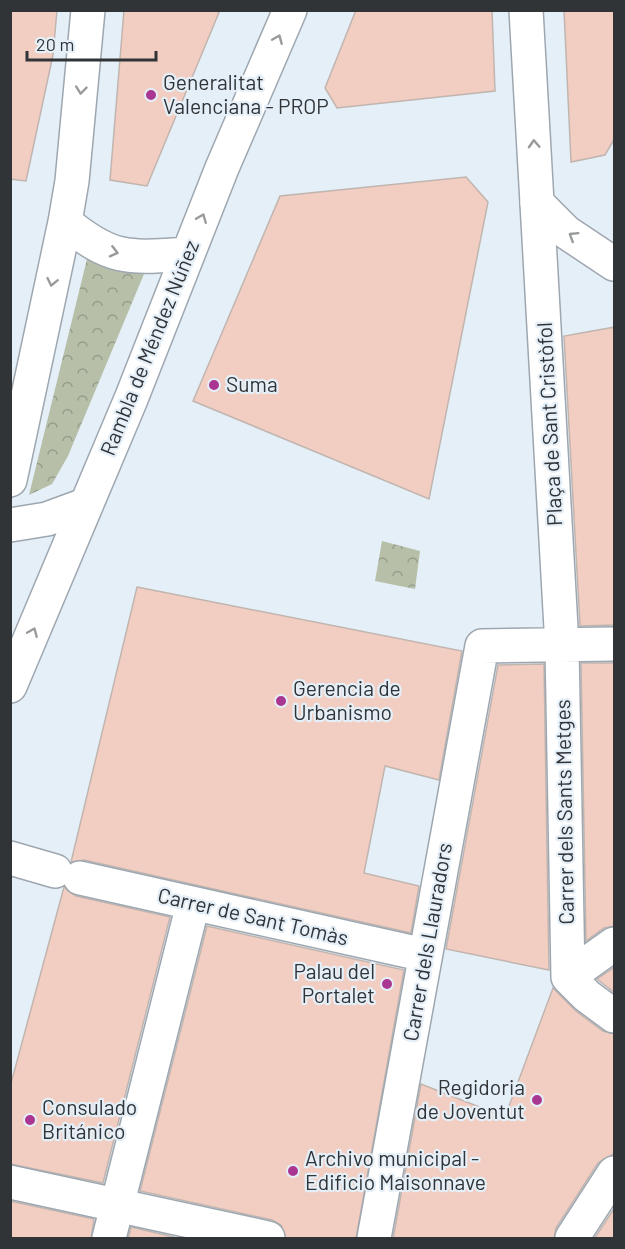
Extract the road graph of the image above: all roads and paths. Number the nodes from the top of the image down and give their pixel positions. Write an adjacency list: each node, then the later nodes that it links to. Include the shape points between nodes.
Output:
1 (88, 10): 5 (street, one-way to 5)
2 (290, 10): 6 (street, Rambla de Méndez Núñez, one-way to 2)
3 (526, 10): 4 (street, Plaça de Sant Cristòfol, one-way to 3)
4 (537, 203): 7 (street, one-way to 4, via 566,232); 12 (street, Plaça de Sant Cristòfol)
5 (65, 222): 6 (street, one-way to 6, via 104,250 128,256); 8 (street, one-way to 8)
6 (188, 254): 9 (street, Rambla de Méndez Núñez)
7 (615, 264)
8 (10, 480)
9 (85, 506): 10 (street, via 47,519); 13 (street, Rambla de Méndez Núñez, one-way to 9)
10 (10, 525)
11 (615, 644): 12 (street)
12 (562, 646): 17 (street, Carrer dels Llauradors, via 482,646); 18 (street, Carrer dels Sants Metges)
13 (10, 686)
14 (10, 858): 15 (street, Carrer de Sant Tomàs)
15 (193, 904): 17 (street, Carrer de Sant Tomàs); 22 (street)
16 (615, 944): 18 (street)
17 (425, 955): 25 (street, Carrer dels Llauradors)
18 (568, 978): 19 (street)
19 (615, 1016)
20 (615, 1173): 26 (street)
21 (10, 1182): 22 (street)
22 (117, 1204): 23 (street); 24 (street)
23 (109, 1239)
24 (268, 1239)
25 (375, 1239)
26 (572, 1239)

